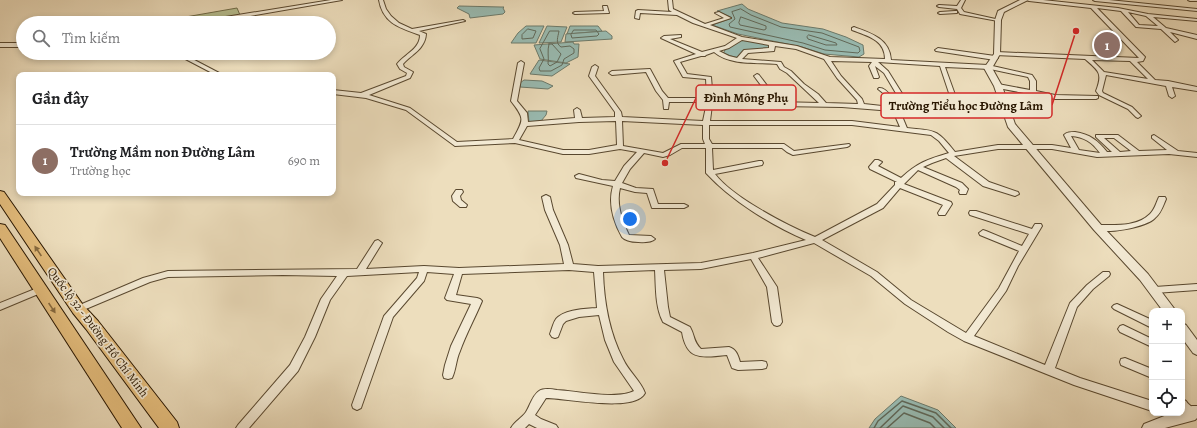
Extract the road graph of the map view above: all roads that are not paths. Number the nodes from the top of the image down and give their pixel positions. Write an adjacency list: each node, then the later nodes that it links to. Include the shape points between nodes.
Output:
1 (340, 0): 21 (street)
2 (382, 0): 31 (street, via 383,9 392,21)
3 (602, 0): 16 (street, via 606,12)
4 (670, 0): 19 (street, via 671,10)
5 (963, 0): 13 (street)
6 (1025, 0): 24 (street, via 1001,11)
7 (1029, 0): 12 (street)
8 (1095, 0): 15 (street)
9 (1190, 0): 10 (street)
10 (1197, 0)
11 (939, 6): 13 (street)
12 (1093, 7): 14 (street); 48 (street, via 1142,57 1141,60)
13 (961, 10): 18 (street); 24 (street)
14 (1123, 10): 20 (street); 29 (street, via 1138,26)
15 (1197, 10)
16 (576, 11)
17 (717, 13): 27 (street, via 729,18)
18 (940, 13)
19 (677, 14): 22 (street, via 638,12); 27 (street)
20 (1148, 15): 23 (street); 29 (street)
21 (243, 16)
22 (637, 18)
23 (1179, 18): 25 (street); 28 (street)
24 (998, 20): 42 (street)
25 (1197, 20)
26 (463, 21): 31 (street)
27 (706, 25): 34 (street)
28 (1197, 26)
29 (1162, 28): 33 (street); 35 (street)
30 (854, 29): 47 (street, via 882,43 887,49)
31 (411, 31): 66 (street, via 421,33 423,39 417,49 400,64 410,72 410,75)
32 (680, 36): 41 (street, via 664,38)
33 (1197, 37)
34 (741, 38): 36 (street); 39 (street)
35 (1175, 40)
36 (772, 43): 43 (street); 45 (street, via 770,51 746,51)
37 (0, 45): 38 (street)
38 (16, 45)
39 (716, 50): 41 (street); 45 (street, via 723,56)
40 (938, 50): 42 (street)
41 (703, 55): 71 (street, via 677,61 685,76 709,78)
42 (996, 56): 44 (street); 53 (street)
43 (826, 58): 49 (street); 74 (street, via 860,100)
44 (1087, 58): 48 (street); 55 (street)
45 (739, 59): 72 (street, via 779,63)
46 (191, 60): 54 (street)
47 (888, 61): 49 (street); 51 (street)
48 (1133, 61): 59 (street)
49 (876, 62): 58 (street, via 872,66); 67 (street, via 886,72)
50 (521, 63): 83 (street, via 514,101 524,113)
51 (942, 65): 53 (street); 78 (street)
52 (595, 67): 81 (street, via 592,76 616,108)
53 (988, 67): 61 (street); 65 (street, via 1030,76 1034,85 1033,90)
54 (214, 72)
55 (1102, 72): 59 (street); 79 (street, via 1104,79 1099,91 1101,94 1130,108)
56 (612, 73): 70 (street, via 646,67)
57 (758, 76): 73 (street)
58 (876, 77)
59 (1153, 80): 60 (street)
60 (1168, 83): 63 (street); 68 (street)
61 (998, 86): 65 (street); 90 (street, via 1011,125)
62 (881, 89): 76 (street)
63 (1197, 89)
64 (336, 92): 66 (street)
65 (1029, 92): 69 (street, via 1055,97)
66 (361, 95): 86 (street, via 408,109 455,144)
67 (900, 95)
68 (1172, 96)
69 (1096, 97)
70 (666, 100): 71 (street); 75 (street)
71 (710, 102): 73 (street); 82 (street)
72 (824, 104): 73 (street); 74 (street)
73 (775, 105)
74 (861, 106): 76 (street)
75 (666, 108)
76 (896, 109): 84 (street)
77 (578, 110): 80 (street)
78 (959, 114)
79 (1138, 116)
80 (579, 120): 81 (street); 83 (street)
81 (619, 120): 82 (street); 89 (street)
82 (706, 123): 84 (street, via 852,123); 88 (street, via 706,139)
83 (525, 124): 86 (street)
84 (904, 129): 95 (street, via 938,135)
85 (1154, 137): 93 (street)
86 (515, 141): 89 (street, via 563,152 589,152)
87 (847, 144): 88 (street, via 796,152 789,151 783,146)
88 (709, 146): 91 (street, via 677,147 666,155); 102 (street)
89 (620, 147): 91 (street)
90 (1030, 147): 92 (street); 95 (street, via 998,147); 117 (street)
91 (642, 151): 105 (street, via 628,165)
92 (1077, 152): 96 (street); 96 (street, via 1067,135 1089,137)
93 (1176, 153): 94 (street); 98 (street)
94 (1138, 154): 97 (street); 97 (street, via 1116,136 1098,136)
95 (951, 155): 101 (street); 108 (street, via 986,184)
96 (1105, 155): 97 (street)
97 (1119, 155)
98 (1196, 158)
99 (878, 162): 104 (street, via 873,167)
100 (759, 163): 102 (street)
101 (917, 167): 104 (street); 107 (street, via 960,185 964,189)
102 (710, 174): 120 (street, via 745,203 795,232)
103 (579, 176): 105 (street)
104 (900, 183): 114 (street, via 948,204); 120 (street, via 880,206)
105 (618, 184): 113 (street, via 635,190 650,191 655,206); 119 (street, via 614,196 615,207 625,236 630,239)
106 (459, 192): 112 (street, via 456,196 457,201)
107 (963, 192)
108 (1015, 194)
109 (0, 195): 138 (highway, Quốc lộ 32 - Đường Hồ Chí Minh, one-way to 109)
110 (546, 196): 124 (street, via 547,207 556,224)
111 (1162, 199): 117 (street, via 1159,210 1148,222)
112 (463, 205)
113 (684, 206)
114 (942, 213)
115 (973, 213): 122 (street, via 1036,230)
116 (0, 228): 133 (highway, Quốc lộ 32 - Đường Hồ Chí Minh)
117 (1098, 228): 134 (street)
118 (983, 233): 122 (street)
119 (652, 239)
120 (815, 240): 123 (street); 145 (street, via 874,274 928,316)
121 (378, 243): 129 (street)
122 (1024, 250): 145 (street, via 1003,289)
123 (753, 256): 125 (street, via 701,266); 140 (street, via 772,288)
124 (569, 267): 126 (street); 128 (street)
125 (659, 267): 126 (street); 149 (street, via 666,319 687,330 689,343 693,349 699,353 729,351 738,366)
126 (598, 268): 139 (street)
127 (424, 269): 128 (street); 129 (street); 153 (street, via 421,279 389,316)
128 (458, 271): 152 (street, via 450,298 477,298 454,348)
129 (360, 272): 130 (street)
130 (344, 274): 138 (street, via 168,274 154,276); 159 (street, via 326,299 294,368)
131 (1106, 274): 150 (street, via 1090,286 1073,305)
132 (1197, 286): 134 (street)
133 (40, 290): 135 (street); 157 (highway, Quốc lộ 32 - Đường Hồ Chí Minh, one-way to 157)
134 (1155, 290): 137 (street)
135 (0, 307)
136 (1117, 307): 141 (street)
137 (1168, 308)
138 (78, 309): 158 (highway, Quốc lộ 32 - Đường Hồ Chí Minh)
139 (602, 311): 144 (street, via 578,313 563,318); 156 (street, via 615,352 639,391 638,395 612,400 543,394)
140 (777, 322)
141 (1149, 323)
142 (1123, 329): 146 (street)
143 (1185, 332): 147 (street)
144 (555, 334)
145 (968, 338): 150 (street)
146 (1149, 342)
147 (1197, 350)
148 (1125, 362): 151 (street)
149 (762, 366)
150 (1049, 369): 154 (street, via 1078,382 1116,392)
151 (1149, 373)
152 (448, 375)
153 (357, 405)
154 (1149, 405)
155 (1169, 416): 162 (street)
156 (529, 417): 160 (street); 161 (street)
157 (132, 428)
158 (170, 428)
159 (242, 428)
160 (517, 428)
161 (552, 428)
162 (1149, 428)

